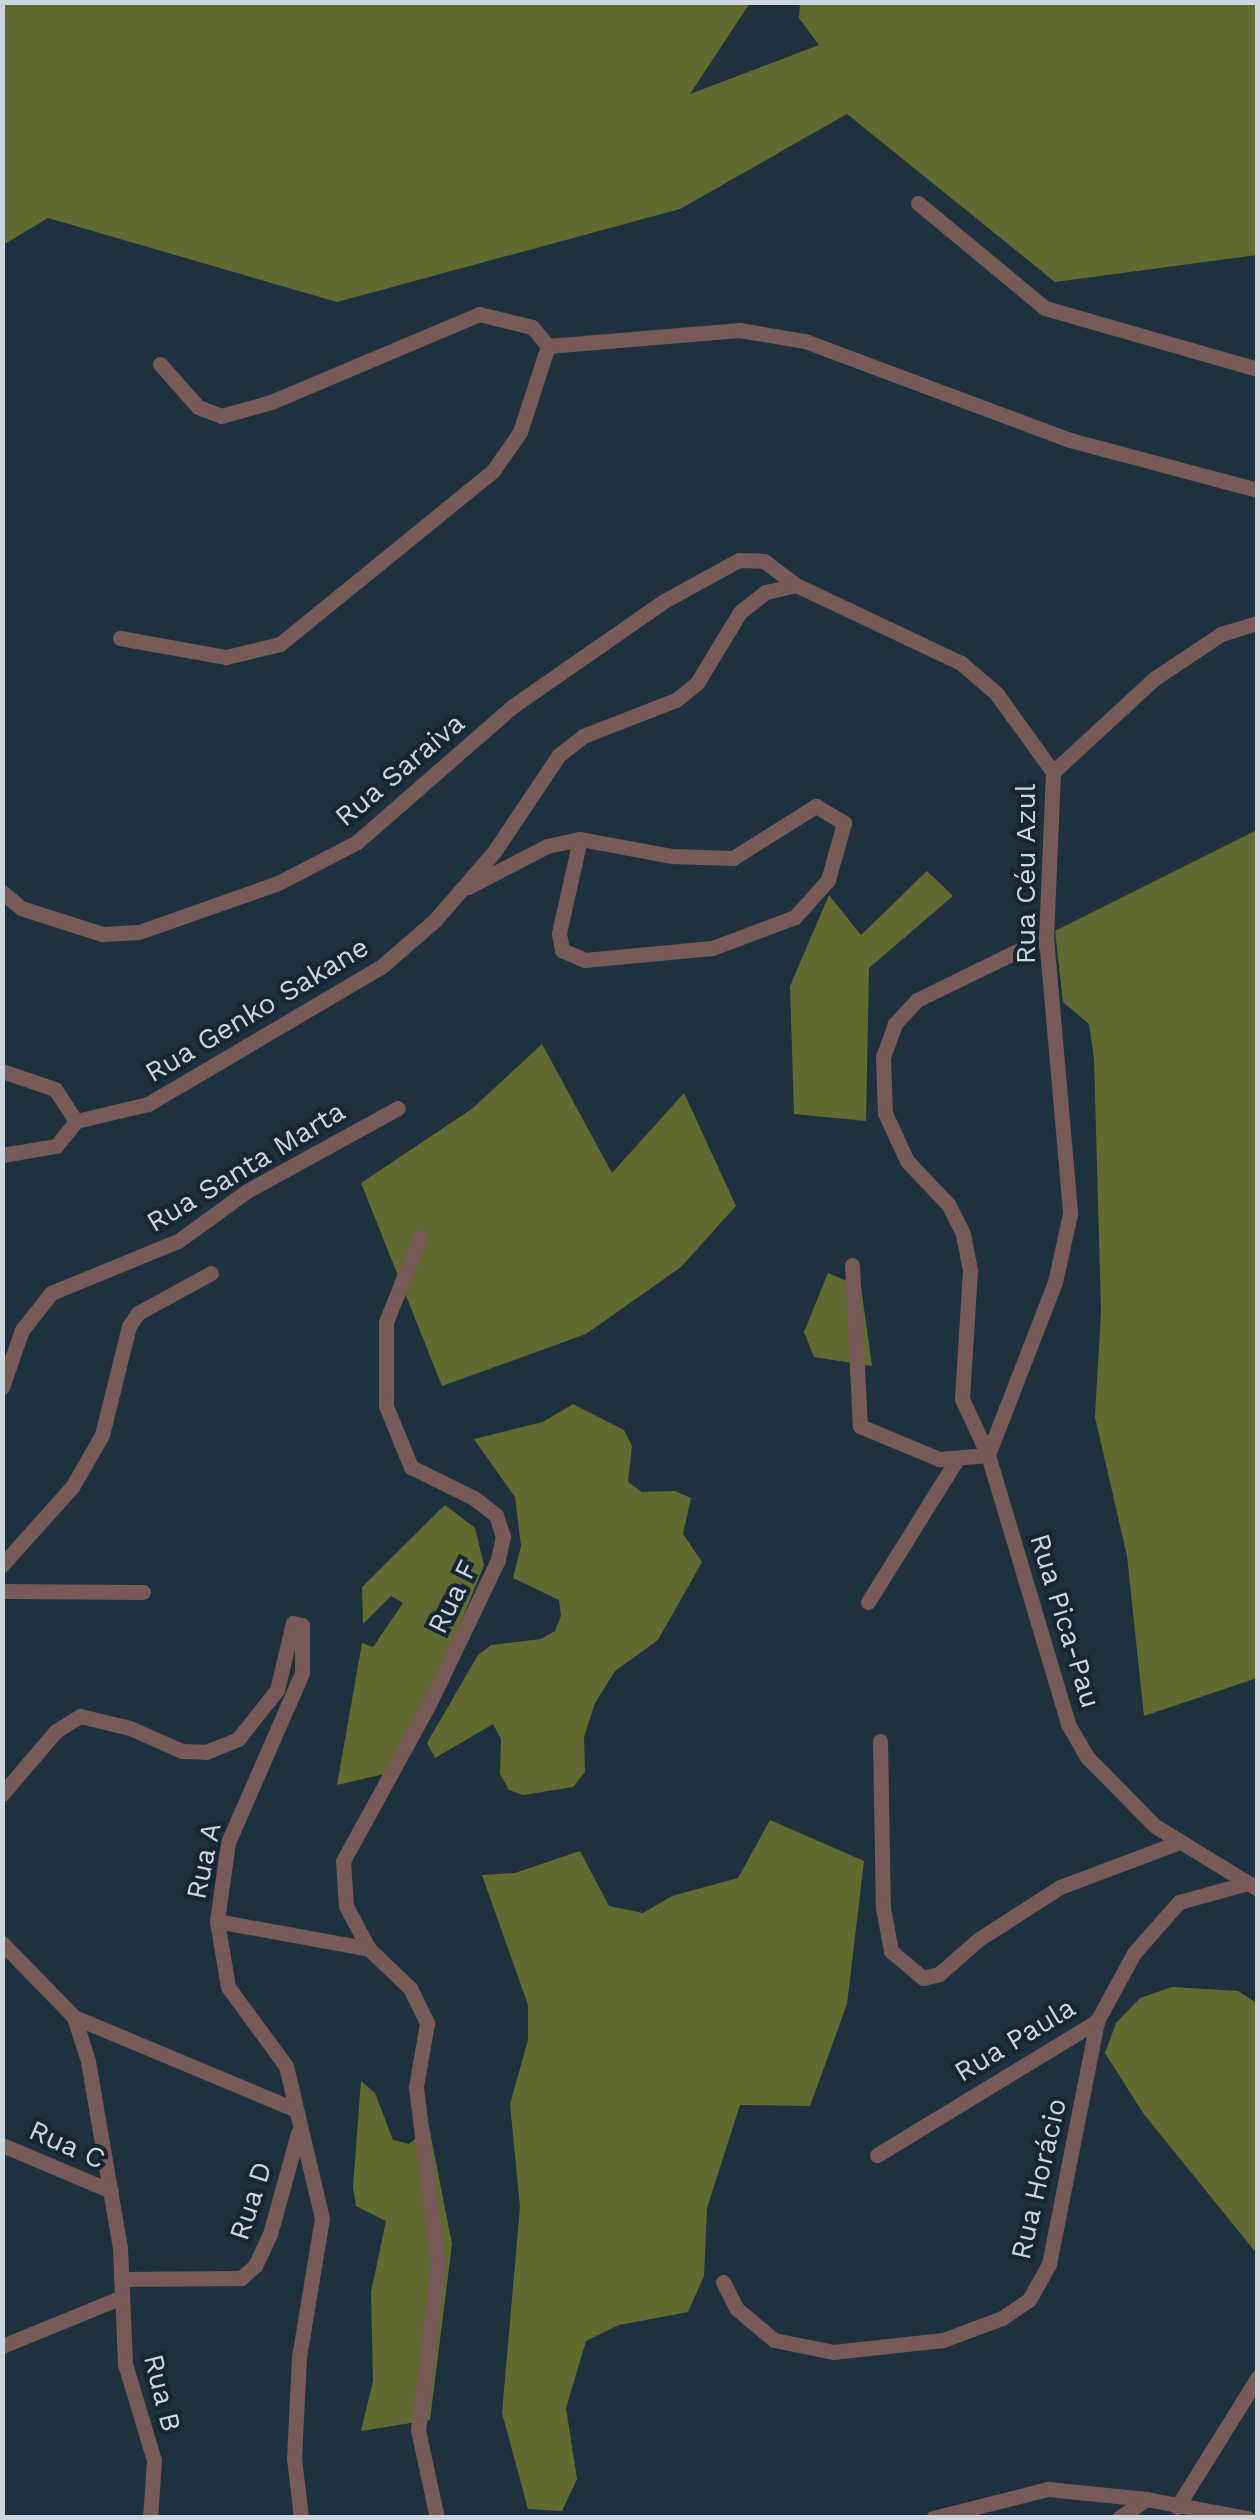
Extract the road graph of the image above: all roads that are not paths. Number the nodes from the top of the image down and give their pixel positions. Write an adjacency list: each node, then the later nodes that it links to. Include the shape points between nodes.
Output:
1 (918, 203): 4 (street, via 1046,308)
2 (548, 346): 3 (street, via 532,327 478,314 272,402 221,416 198,407); 5 (street, via 739,330 804,341 1070,440); 8 (street, via 520,432 492,471 280,644 226,657)
3 (160, 364)
4 (1258, 368)
5 (1258, 490)
6 (796, 585): 9 (street, Rua Céu Azul, via 961,662 996,693); 11 (street, via 766,592 740,612 697,683 676,700 583,736 559,756); 12 (street, Rua Saraiva, via 764,561 739,560 664,600 513,706 357,842 278,882 140,932 102,934 21,908)
7 (1258, 623): 9 (street, via 1221,634 1154,678)
8 (120, 638)
9 (1053, 772): 13 (street, Rua Céu Azul)
10 (580, 839): 10 (street, via 672,856 733,858 816,806 844,823 828,880 795,917 712,948 622,958 585,960 562,950 560,910); 11 (street, via 548,846)
11 (460, 890): 16 (street, Rua Genko Sakane, via 381,967 262,1043 148,1104)
12 (2, 892)
13 (1046, 937): 22 (street, Rua Céu Azul, via 1070,1214 1054,1282); 22 (street, Rua Pica-Pau, via 917,1000 895,1024 883,1058 892,1129 907,1161 948,1204 963,1234 970,1271 962,1399)
14 (2, 1071): 16 (street, via 55,1089)
15 (398, 1108): 21 (street, Rua Santa Marta, via 247,1191 178,1240 51,1293 22,1330)
16 (76, 1122): 17 (street, Rua Genko Sakane, via 56,1146)
17 (2, 1156)
18 (420, 1237): 34 (street, Rua F, via 386,1322 386,1406 410,1467 474,1498 496,1515 503,1536 498,1560 429,1704 343,1861 346,1906)
19 (852, 1265): 23 (street, via 860,1426)
20 (211, 1273): 24 (street, via 138,1314 129,1326 102,1436 72,1487)
21 (2, 1387)
22 (988, 1455): 23 (street); 30 (street, Rua Pica-Pau, via 1068,1724 1088,1758)
23 (955, 1462): 27 (street)
24 (2, 1565)
25 (2, 1591): 26 (street)
26 (143, 1592)
27 (868, 1602)
28 (880, 1741): 30 (street, via 883,1908 891,1951 923,1978 939,1974 1060,1888)
29 (2, 1794): 32 (street, Rua A, via 56,1731 80,1716 182,1751 206,1752 238,1739 277,1690 293,1623 302,1625 302,1672 228,1842)
30 (1177, 1843): 31 (street, Rua Pica-Pau)
31 (1253, 1886): 36 (street, Rua Paula, via 1206,1890 1160,1918)
32 (217, 1921): 34 (street); 37 (street, Rua A, via 228,1987 286,2066)
33 (2, 1942): 35 (street)
34 (370, 1949): 51 (street, Rua F, via 410,1988 428,2022 416,2087 438,2267 418,2430)
35 (74, 2017): 37 (street); 41 (street, Rua B)
36 (1097, 2021): 40 (street, Rua Paula); 43 (street, Rua Horácio, via 1048,2264 1029,2300 943,2340 833,2352 774,2340 737,2309)
37 (294, 2110): 38 (street, Rua A)
38 (298, 2134): 42 (street, Rua D, via 270,2234 255,2266 241,2278); 50 (street, Rua A, via 322,2218 300,2358 294,2458)
39 (2, 2144): 41 (street, Rua C)
40 (877, 2155)
41 (111, 2191): 42 (street, Rua B)
42 (122, 2279): 44 (street, Rua B)
43 (723, 2282)
44 (122, 2297): 45 (street); 49 (street, Rua B, via 125,2364 154,2460)
45 (2, 2346)
46 (1258, 2378): 48 (street)
47 (1146, 2499): 48 (street); 52 (street, via 1048,2489); 53 (street)
48 (1177, 2507): 54 (street)
49 (150, 2518)
50 (301, 2518)
51 (437, 2518)
52 (934, 2518)
53 (1120, 2518)
54 (1248, 2518)

